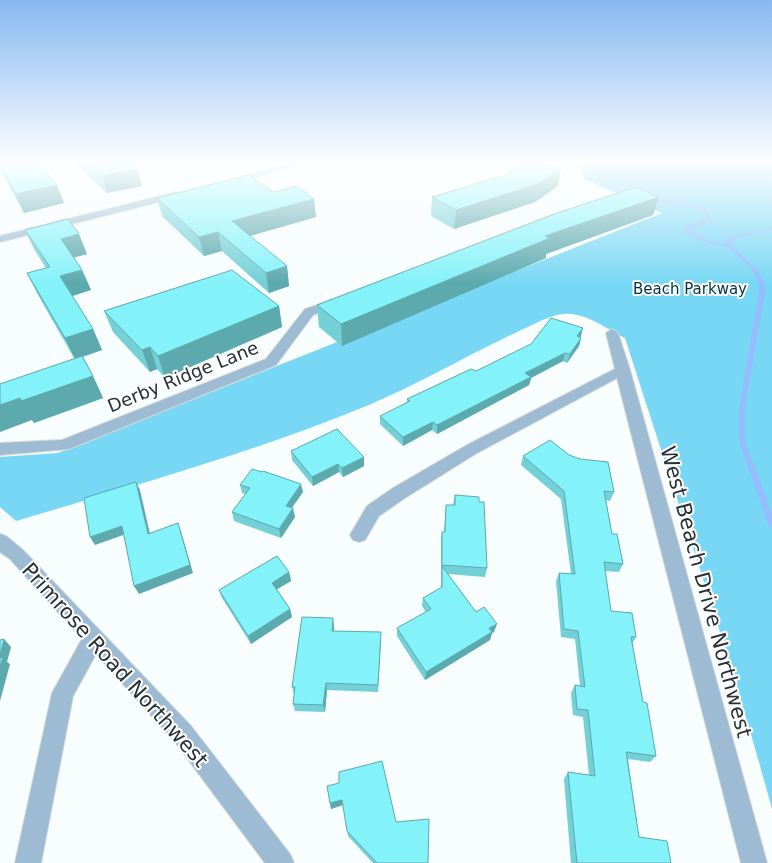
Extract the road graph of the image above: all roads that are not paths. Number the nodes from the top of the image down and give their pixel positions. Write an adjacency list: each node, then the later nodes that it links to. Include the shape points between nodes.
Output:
1 (143, 203): 2 (street)
2 (0, 239)
3 (346, 298): 6 (street, Derby Ridge Lane, via 309,312 271,362 64,445)
4 (612, 333): 5 (street, West Beach Drive Northwest)
5 (623, 370): 7 (street, via 472,449 399,493 373,511); 12 (street, West Beach Drive Northwest)
6 (0, 449)
7 (359, 535)
8 (0, 541): 9 (street, Primrose Road Northwest)
9 (94, 637): 10 (street, via 63,693); 11 (street, Primrose Road Northwest, via 182,734)
10 (28, 863)
11 (281, 863)
12 (754, 863)

